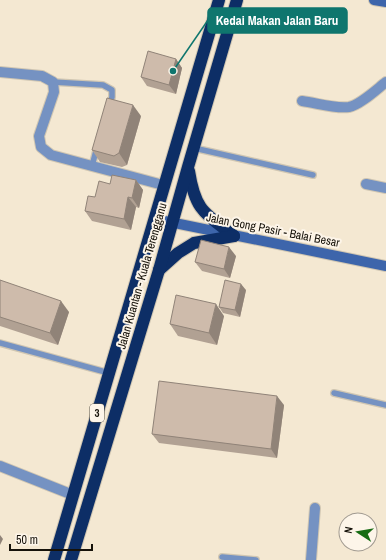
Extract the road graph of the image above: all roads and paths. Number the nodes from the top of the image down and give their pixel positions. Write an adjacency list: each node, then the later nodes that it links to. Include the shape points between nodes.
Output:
1 (218, 0): 16 (highway, Jalan Kuantan - Kuala Terengganu / 3)
2 (237, 0): 11 (highway, Jalan Kuantan - Kuala Terengganu / 3)
3 (374, 0): 4 (main road)
4 (386, 2)
5 (0, 72): 6 (street, via 42,76)
6 (53, 82): 9 (lane, via 103,85 112,90); 12 (street, via 54,92 40,136 41,146 51,155)
7 (386, 82): 8 (street, via 351,107)
8 (302, 101)
9 (108, 110)
10 (100, 138): 12 (lane)
11 (194, 148): 13 (highway, Jalan Kuantan - Kuala Terengganu / 3); 14 (lane)
12 (92, 166): 16 (street)
13 (188, 167): 19 (highway, Jalan Kuantan - Kuala Terengganu / 3); 20 (highway, via 191,188 200,208)
14 (313, 175)
15 (366, 184): 17 (street)
16 (163, 185): 18 (highway, Jalan Kuantan - Kuala Terengganu / 3)
17 (386, 188)
18 (155, 219): 19 (main road, Jalan Gong Pasir - Balai Besar); 24 (highway, Jalan Kuantan - Kuala Terengganu / 3)
19 (173, 223): 20 (main road, Jalan Gong Pasir - Balai Besar); 22 (highway, Jalan Kuantan - Kuala Terengganu / 3)
20 (234, 236): 21 (main road, Jalan Gong Pasir - Balai Besar); 22 (highway, via 194,243)
21 (386, 266)
22 (159, 270): 32 (highway, Jalan Kuantan - Kuala Terengganu / 3)
23 (0, 343): 24 (lane)
24 (109, 373): 28 (highway, Jalan Kuantan - Kuala Terengganu / 3)
25 (334, 393): 26 (lane)
26 (386, 405)
27 (0, 466): 28 (street)
28 (73, 495): 31 (highway, Jalan Kuantan - Kuala Terengganu / 3)
29 (315, 508): 34 (street)
30 (222, 557): 33 (lane)
31 (54, 560)
32 (71, 560)
33 (256, 560)
34 (311, 560)

